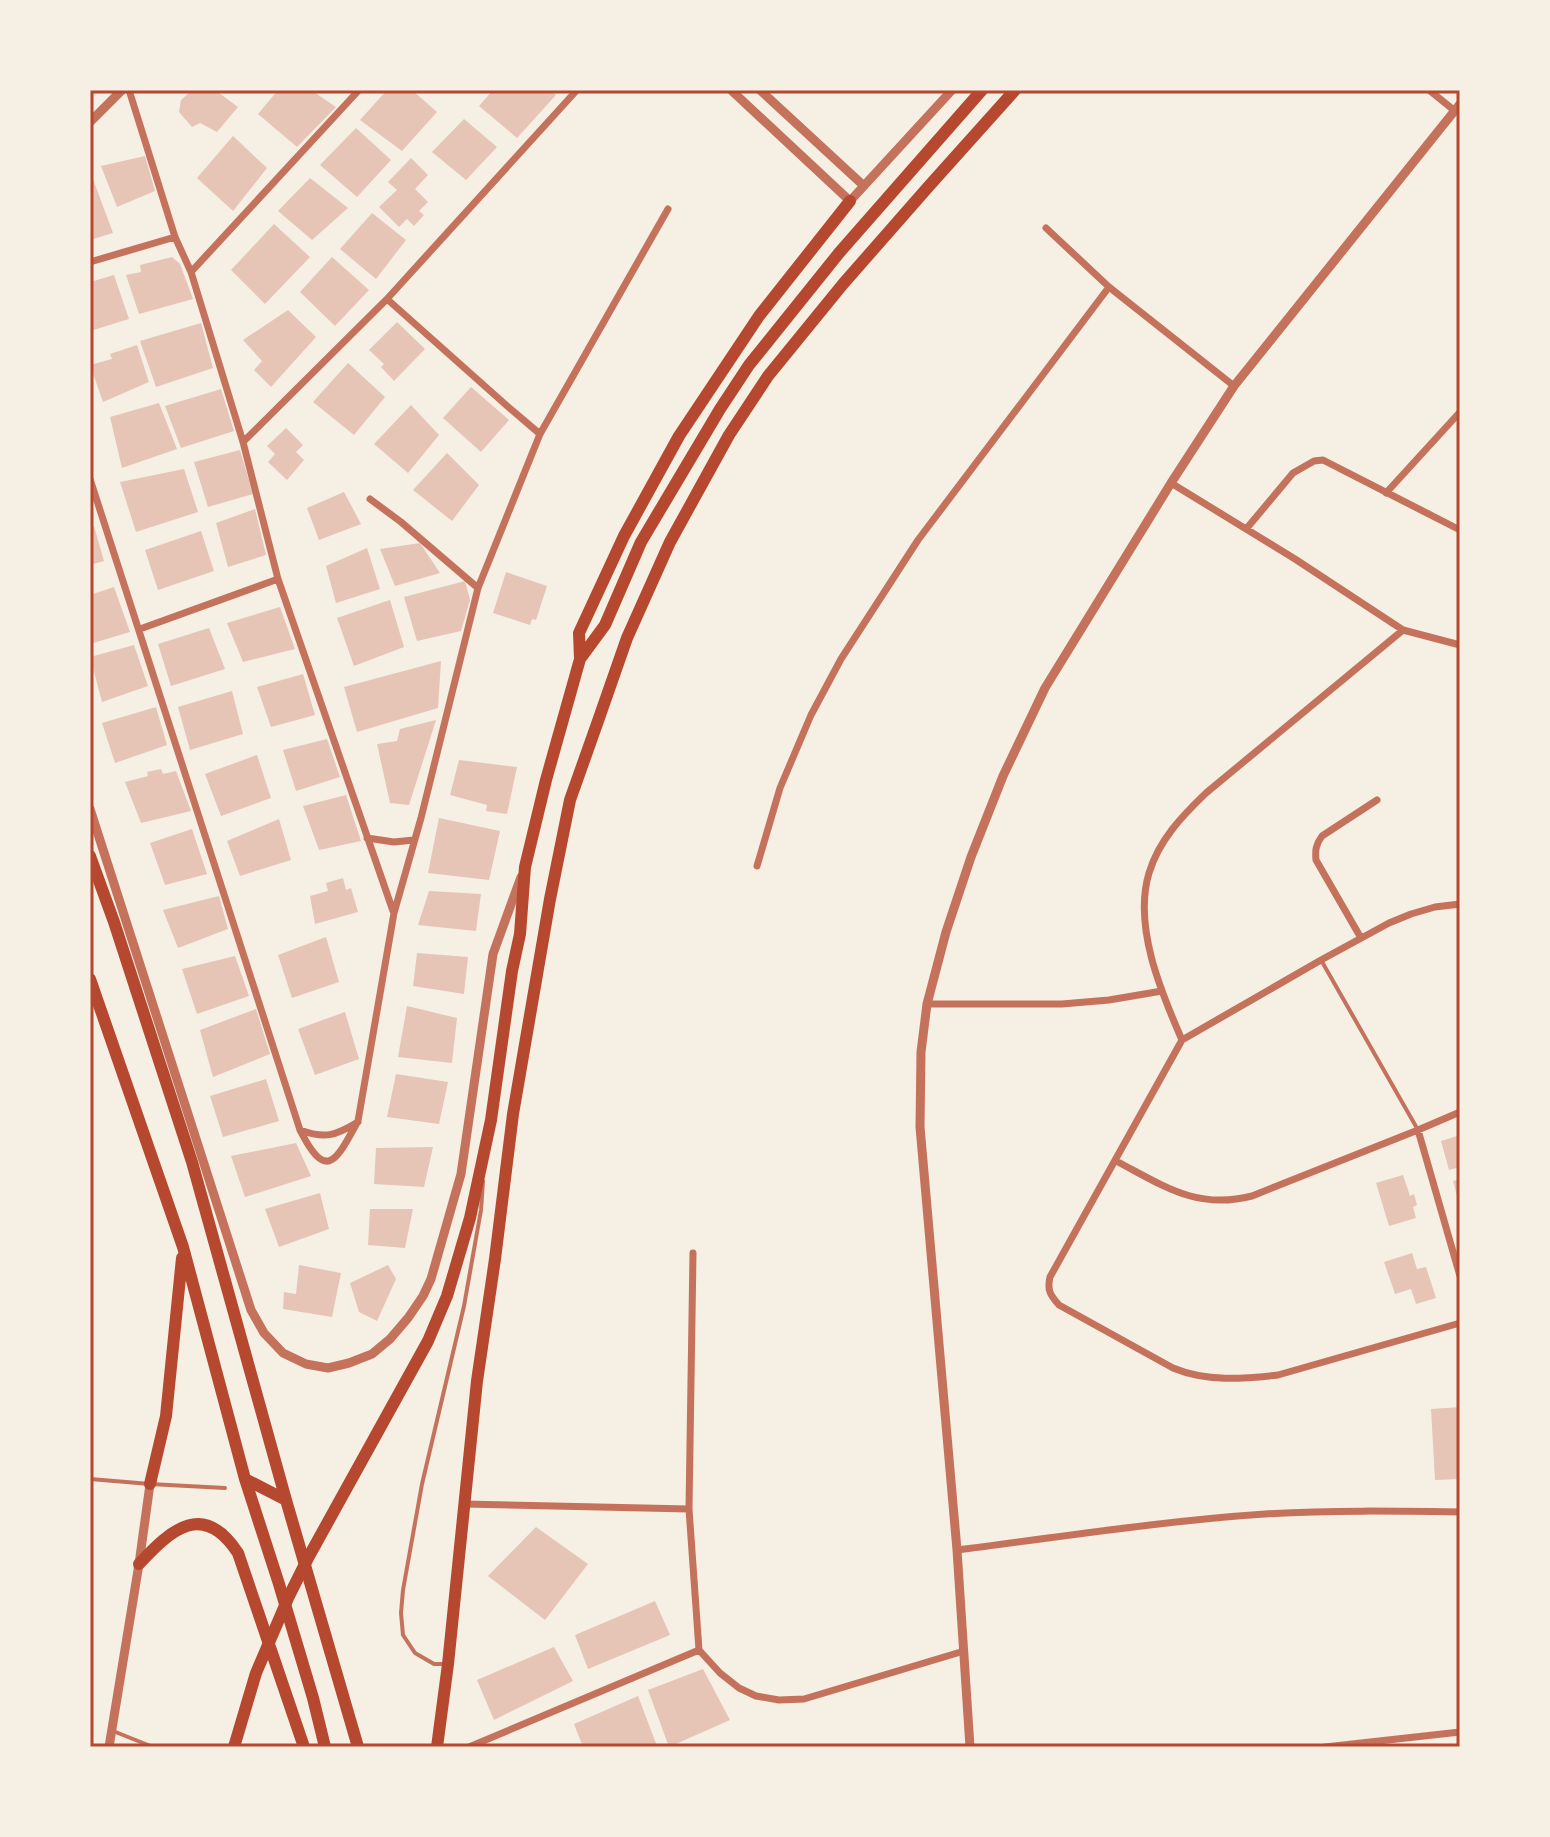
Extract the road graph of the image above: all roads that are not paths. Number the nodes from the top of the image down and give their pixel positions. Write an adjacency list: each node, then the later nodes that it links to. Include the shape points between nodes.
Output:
1 (122, 90): 12 (street)
2 (129, 90): 17 (street)
3 (359, 90): 19 (street)
4 (577, 90): 21 (street)
5 (731, 90): 14 (street)
6 (760, 90): 13 (street)
7 (952, 90): 13 (street)
8 (982, 90): 37 (main road, via 749,365 641,542 605,625)
9 (1015, 90): 68 (main road, via 768,376 670,542 627,638 570,800 550,899 513,1114)
10 (1429, 90): 11 (street)
11 (1458, 107): 22 (street)
12 (90, 122)
13 (864, 186): 14 (street)
14 (850, 201): 37 (main road, via 759,316 679,436 579,633)
15 (668, 209): 24 (street)
16 (1046, 228): 20 (street)
17 (175, 237): 18 (street); 19 (street)
18 (90, 262)
19 (191, 272): 25 (street)
20 (1109, 287): 22 (street); 43 (street, via 918,540 841,659 780,788)
21 (387, 299): 24 (street); 25 (street)
22 (1234, 386): 27 (street)
23 (1460, 412): 28 (street)
24 (540, 434): 33 (street)
25 (243, 442): 32 (street)
26 (90, 479): 34 (street)
27 (1171, 483): 30 (street); 51 (street, via 1045,688 1003,776 946,932)
28 (1386, 493): 30 (street, via 1323,460 1314,461 1293,473); 31 (street)
29 (370, 499): 33 (street)
30 (1247, 528): 35 (street)
31 (1460, 530)
32 (278, 579): 34 (street); 40 (street)
33 (478, 588): 41 (street)
34 (140, 629): 55 (street)
35 (1403, 630): 36 (street); 50 (street, via 1206,793 1162,844 1149,873 1144,905)
36 (1460, 645)
37 (580, 659): 44 (main road)
38 (1377, 800): 47 (street, via 1322,836 1315,851)
39 (90, 809): 44 (street, via 251,1310 283,1353 328,1368 372,1354 390,1339 431,1279 461,1174 493,954)
40 (367, 838): 41 (street); 46 (street)
41 (414, 840): 46 (street)
42 (90, 856): 67 (main road, via 192,1162)
43 (757, 866)
44 (525, 867): 57 (main road, via 520,934)
45 (1460, 904): 47 (street, via 1411,914)
46 (394, 913): 54 (street)
47 (1361, 938): 48 (street)
48 (1321, 960): 52 (street); 56 (lane)
49 (90, 979): 59 (main road)
50 (1162, 991): 51 (street, via 1062,1004); 52 (street)
51 (927, 1004): 71 (street, via 920,1127)
52 (1182, 1040): 58 (street)
53 (1460, 1112): 56 (street)
54 (358, 1121): 55 (street, via 328,1136); 55 (street, via 337,1156 326,1161 310,1151)
55 (300, 1130)
56 (1418, 1130): 58 (street, via 1234,1201 1189,1197); 61 (street)
57 (483, 1158): 75 (lane, via 481,1210 464,1306 422,1484 401,1613 403,1635 415,1653 434,1664); 80 (main road, via 464,1242 428,1341 289,1596 256,1673)
58 (1116, 1161): 62 (street, via 1050,1277 1049,1292 1059,1305 1173,1368 1219,1379 1278,1375)
59 (183, 1247): 64 (main road); 65 (main road, via 166,1416)
60 (693, 1253): 69 (street)
61 (1460, 1276)
62 (1460, 1323)
63 (90, 1479): 65 (lane)
64 (245, 1479): 67 (main road); 82 (main road)
65 (150, 1484): 66 (lane); 72 (street)
66 (225, 1488)
67 (286, 1500): 83 (main road)
68 (464, 1504): 69 (street); 75 (main road)
69 (689, 1509): 73 (street)
70 (1460, 1512): 71 (street, via 1265,1514)
71 (957, 1550): 74 (street)
72 (139, 1564): 76 (street); 81 (main road, via 166,1537 191,1523 220,1530 231,1542)
73 (699, 1650): 74 (street, via 739,1688 779,1700 804,1699); 85 (street)
74 (964, 1651): 86 (street)
75 (448, 1664): 84 (main road)
76 (111, 1730): 78 (street); 79 (lane)
77 (1460, 1732): 87 (street)
78 (109, 1747)
79 (153, 1747)
80 (234, 1747)
81 (304, 1747)
82 (325, 1747)
83 (358, 1747)
84 (437, 1747)
85 (469, 1747)
86 (970, 1747)
87 (1325, 1747)

